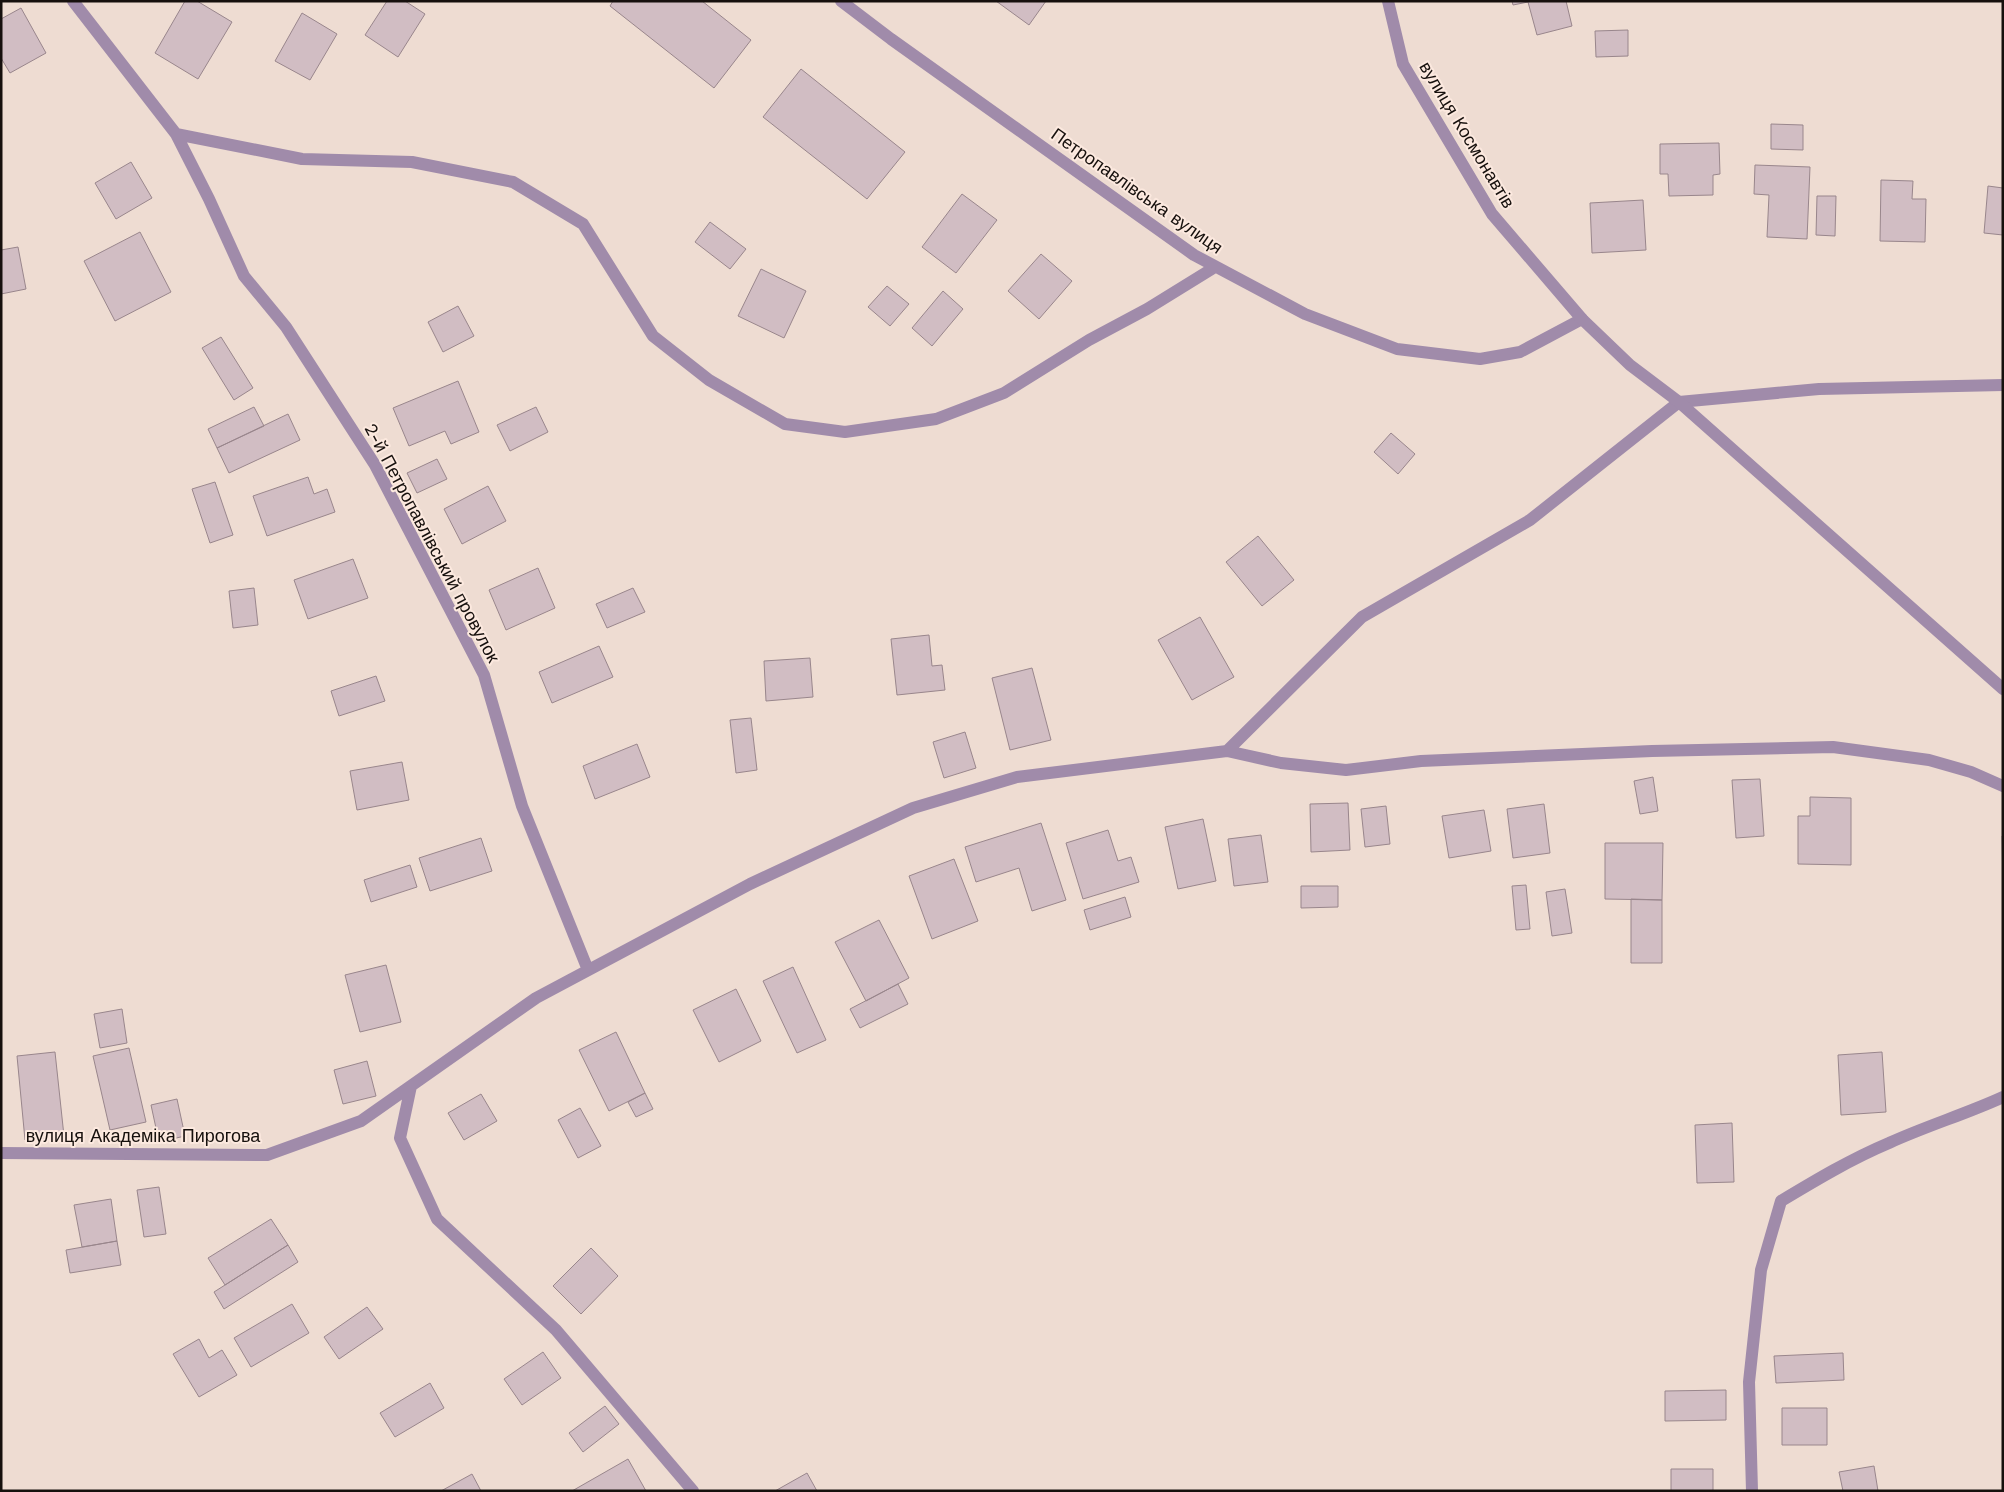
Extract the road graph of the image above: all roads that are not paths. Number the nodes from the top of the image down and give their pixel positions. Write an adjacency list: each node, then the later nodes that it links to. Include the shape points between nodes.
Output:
1 (73, 1): 4 (street, 2-й Петропавлівський провулок)
2 (841, 1): 5 (street, Петропавлівська вулиця, via 1194,256)
3 (1388, 1): 6 (street, вулиця Космонавтів, via 1403,64 1492,214)
4 (176, 134): 5 (street, via 302,159 412,162 513,182 583,224 653,336 709,380 785,424 845,432 936,419 1004,393); 12 (street, 2-й Петропавлівський провулок, via 244,276 286,327 375,465 484,675 522,806)
5 (1215, 267): 6 (street, Петропавлівська вулиця, via 1305,314 1397,349 1480,359 1520,352)
6 (1582, 319): 8 (street, вулиця Космонавтів, via 1630,366)
7 (2003, 385): 8 (street, via 1819,389)
8 (1679, 402): 9 (street, вулиця Космонавтів); 10 (street, via 1530,520 1362,617)
9 (2003, 689)
10 (1227, 751): 11 (street, via 1281,764 1346,770 1421,761 1833,747 1929,760 1971,772); 12 (street, вулиця Академіка Пирогова, via 1016,777 913,808 750,884)
11 (2003, 786)
12 (588, 970): 13 (street, вулиця Академіка Пирогова, via 536,998)
13 (411, 1086): 15 (street, вулиця Академіка Пирогова, via 361,1121 267,1155); 16 (street, via 400,1138 437,1219 556,1330)
14 (2003, 1097): 17 (street, via 1889,1143 1825,1174 1781,1201 1761,1270 1749,1382)
15 (1, 1153)
16 (693, 1491)
17 (1752, 1491)

